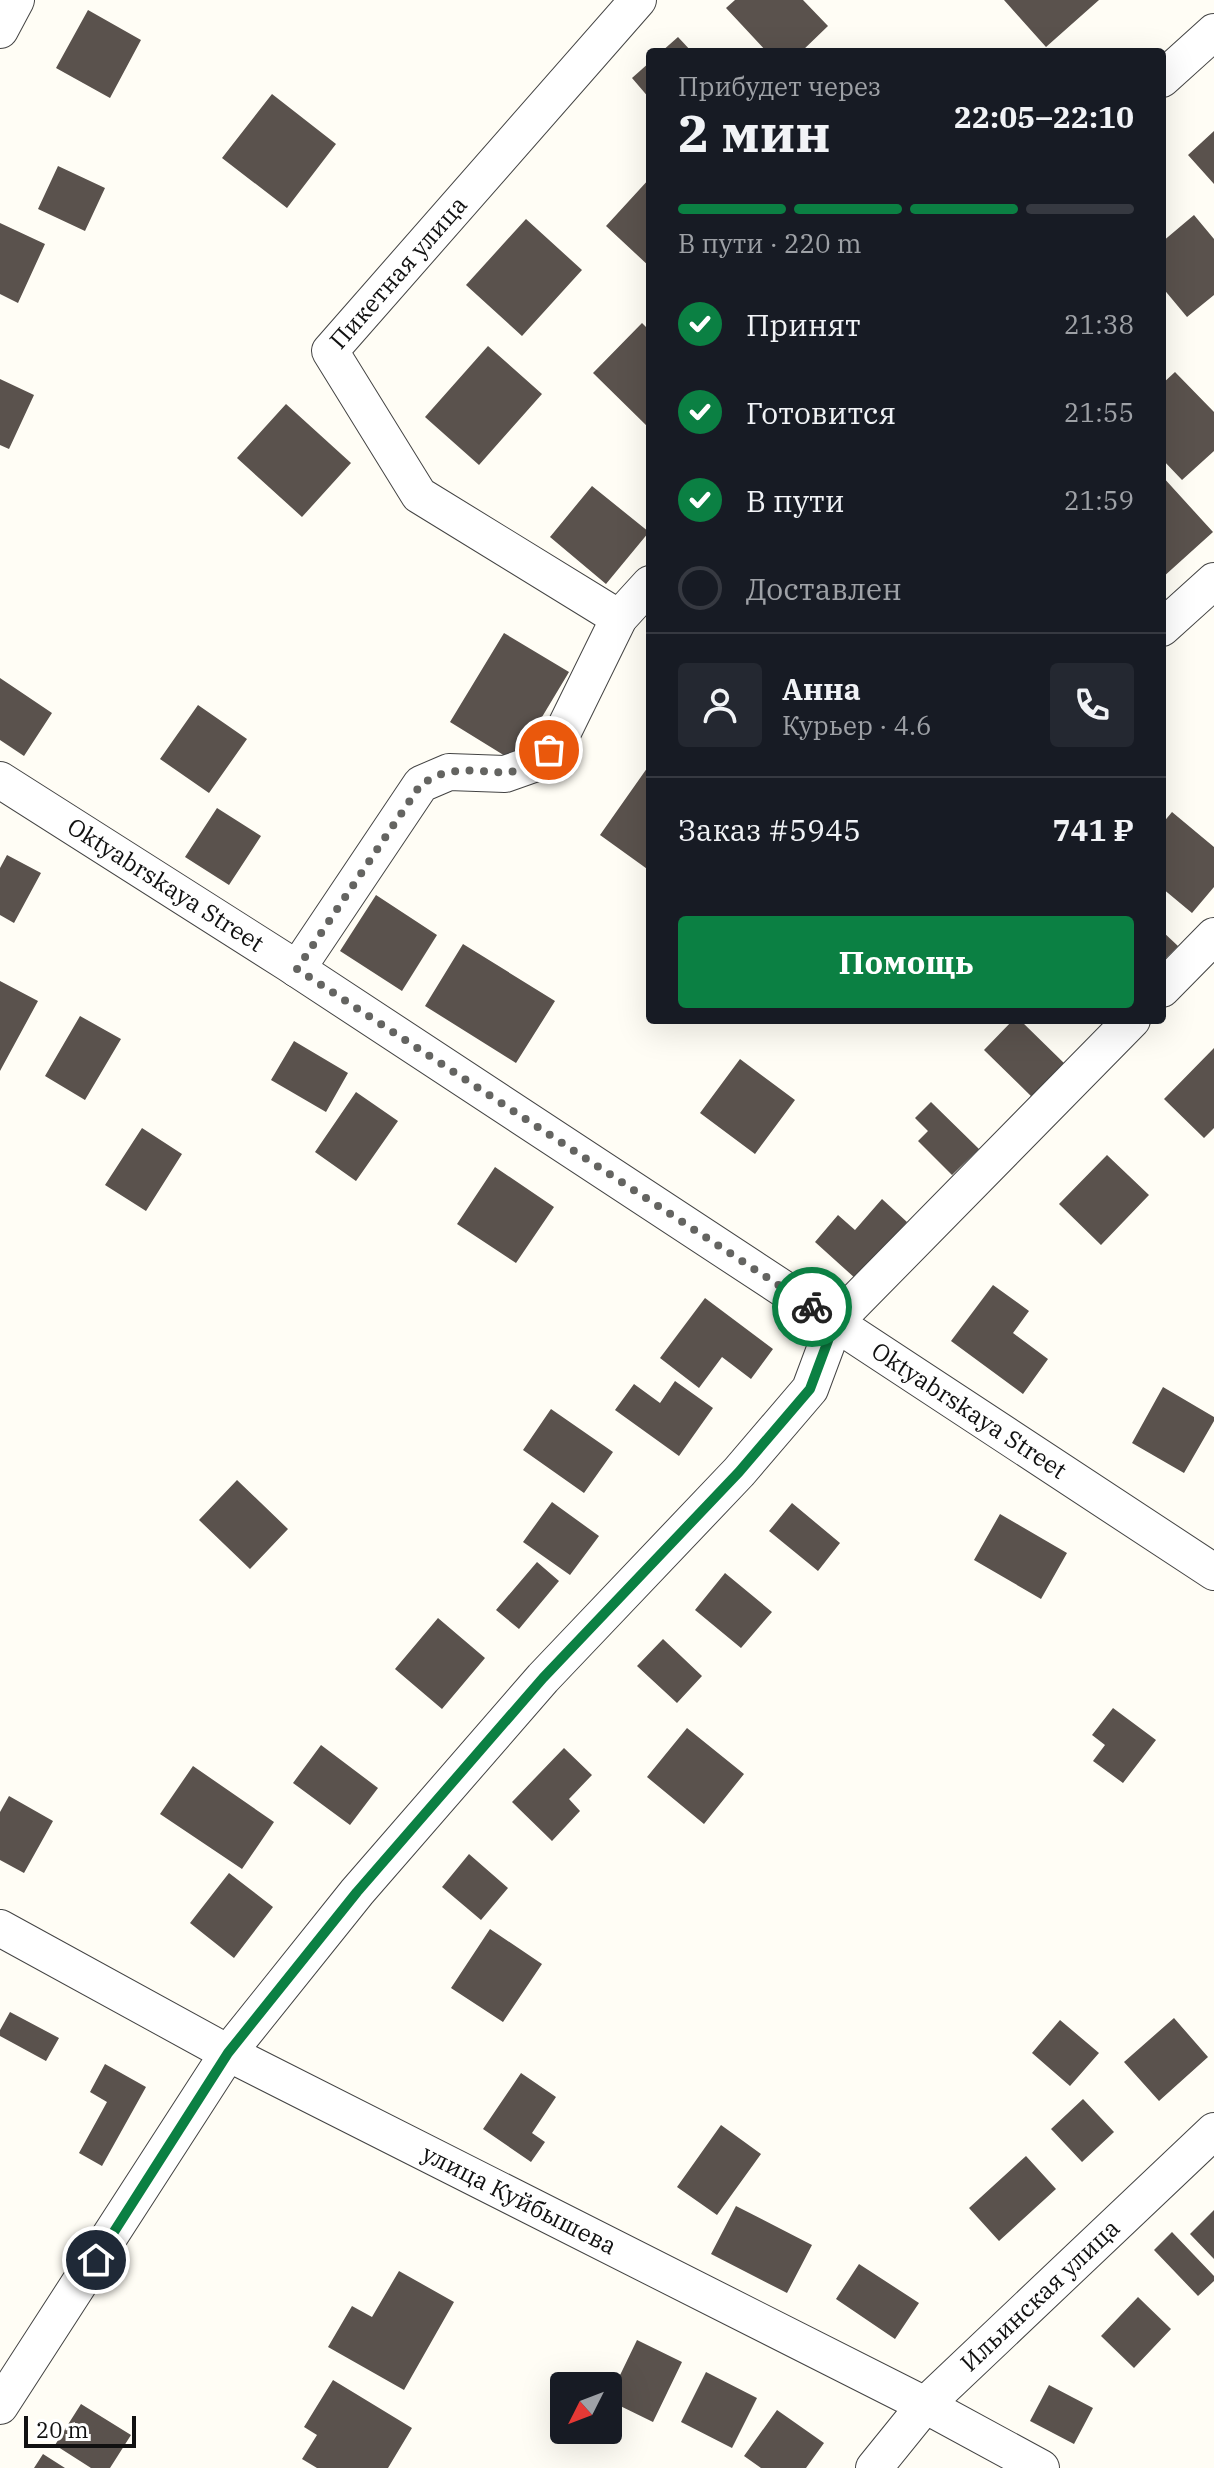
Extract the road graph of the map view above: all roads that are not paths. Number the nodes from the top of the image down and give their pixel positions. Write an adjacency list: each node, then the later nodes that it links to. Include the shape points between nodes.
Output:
1 (16, 0): 3 (street)
2 (638, 0): 8 (street, Пикетная улица, via 330,351 419,495)
3 (0, 30)
4 (1214, 32): 5 (street)
5 (1166, 75)
6 (1214, 581): 9 (street)
7 (646, 588): 8 (street)
8 (619, 618): 12 (street, via 560,738 539,762 505,774 449,772 421,784)
9 (1166, 624)
10 (0, 780): 12 (street, Oktyabrskaya Street)
11 (1214, 936): 13 (street)
12 (297, 969): 15 (street, Oktyabrskaya Street)
13 (1166, 985)
14 (1128, 1024): 15 (street)
15 (835, 1322): 16 (street, Oktyabrskaya Street); 18 (street, via 810,1389 533,1690 357,1892)
16 (1214, 1572)
17 (0, 1928): 18 (street, улица Куйбышева)
18 (228, 2053): 20 (street, улица Куйбышева); 21 (street)
19 (1214, 2131): 20 (street, Ильинская улица)
20 (925, 2405): 22 (street, Ильинская улица); 23 (street, улица Куйбышева)
21 (0, 2406)
22 (874, 2468)
23 (1041, 2468)

